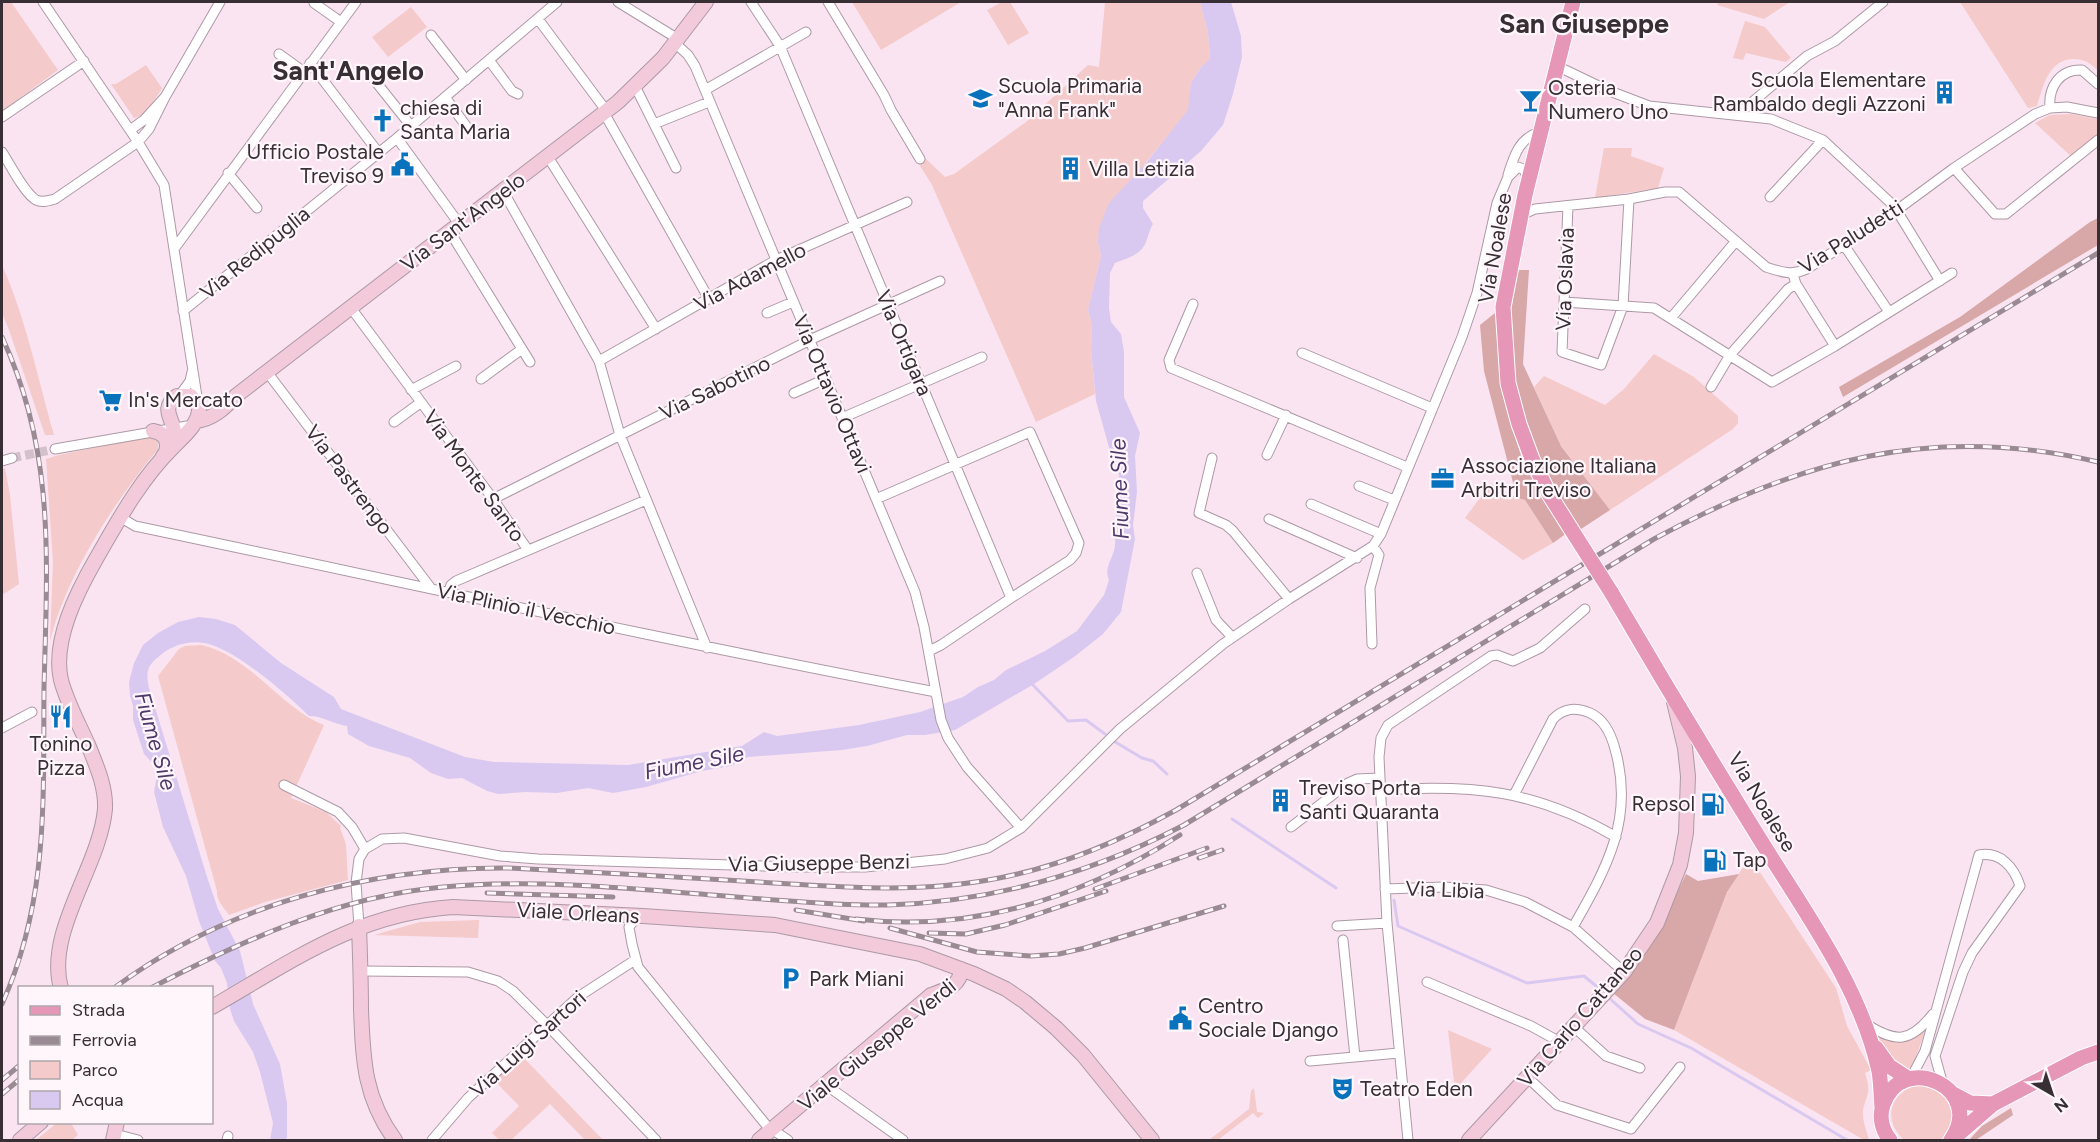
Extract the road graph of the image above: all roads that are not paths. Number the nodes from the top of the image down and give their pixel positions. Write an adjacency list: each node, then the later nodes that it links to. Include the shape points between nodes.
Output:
1 (43, 2): 20 (street)
2 (220, 2): 30 (street)
3 (356, 2): 13 (street)
4 (557, 2): 12 (street, Via Redipuglia)
5 (618, 2): 16 (street)
6 (706, 2): 16 (street, Via Sant'Angelo)
7 (752, 2): 17 (street, Via Ortigara)
8 (828, 2): 50 (street)
9 (1573, 2): 22 (main road, Via Noalese)
10 (1883, 2): 36 (street, via 1840,37 1807,56)
11 (314, 3): 13 (street)
12 (538, 18): 19 (street, Via Redipuglia); 34 (street)
13 (341, 22): 21 (street)
14 (806, 32): 17 (street)
15 (431, 35): 25 (street)
16 (677, 41): 27 (street, Via Sant'Angelo); 28 (street, Via Ottavio Ottavi, via 692,61)
17 (780, 46): 28 (street); 64 (street, Via Ortigara)
18 (279, 54): 23 (street)
19 (489, 60): 25 (street, Via Redipuglia); 29 (street)
20 (84, 61): 37 (street); 40 (street)
21 (310, 63): 23 (street); 48 (street)
22 (1557, 66): 36 (street, via 1648,106); 42 (main road, Via Noalese)
23 (304, 72): 53 (street)
24 (372, 77): 39 (street)
25 (466, 80): 31 (street, Via Redipuglia)
26 (2098, 84): 33 (street, via 2082,70 2067,71 2053,87)
27 (636, 86): 34 (street, Via Sant'Angelo); 38 (street)
28 (705, 90): 32 (street, Via Ottavio Ottavi)
29 (518, 94)
30 (165, 97): 40 (street); 46 (street)
31 (445, 98): 39 (street, Via Redipuglia); 41 (street)
32 (709, 102): 38 (street); 69 (street, Via Ottavio Ottavi)
33 (2050, 108): 35 (street, Via Paludetti); 52 (street, Via Paludetti)
34 (605, 113): 49 (street, Via Sant'Angelo); 74 (street)
35 (2098, 113)
36 (1737, 115): 44 (street, via 1776,120)
37 (2, 117)
38 (654, 124): 51 (street)
39 (411, 126): 43 (street, Via Redipuglia)
40 (130, 130): 46 (street)
41 (469, 130)
42 (1540, 132): 54 (street, Via Giuseppe Benzi, via 1520,145); 55 (main road, Via Noalese)
43 (397, 138): 48 (street, Via Redipuglia); 65 (street)
44 (1823, 140): 57 (street); 62 (street)
45 (2098, 140): 52 (street, via 2006,214 1995,214)
46 (138, 142): 47 (street, via 46,202 30,195); 68 (street, via 160,177)
47 (2, 152)
48 (378, 152): 81 (street, Via Redipuglia)
49 (548, 157): 56 (street, Via Sant'Angelo); 85 (street)
50 (920, 159)
51 (676, 168)
52 (1954, 168): 62 (street, Via Paludetti)
53 (228, 173): 61 (street); 68 (street)
54 (1508, 177): 55 (street, via 1518,167); 107 (street, Via Giuseppe Benzi, via 1497,203 1474,304)
55 (1529, 178): 63 (main road, Via Noalese)
56 (503, 191): 65 (street, Via Sant'Angelo); 93 (street)
57 (1770, 197)
58 (1629, 199): 60 (street, Via Paludetti); 66 (street, Via Paludetti, via 1679,192); 79 (street)
59 (907, 202): 64 (street, Via Adamello)
60 (1568, 206): 63 (street, Via Paludetti, via 1531,211); 76 (street, Via Oslavia)
61 (257, 208)
62 (1897, 210): 67 (street, Via Paludetti); 73 (street)
63 (1520, 221): 144 (main road, Via Noalese, bridge, via 1503,308 1508,383 1519,424 1549,494)
64 (855, 225): 69 (street, Via Adamello); 77 (street, Via Ortigara)
65 (455, 228): 80 (street, Via Sant'Angelo); 88 (street)
66 (1736, 241): 71 (street, Via Paludetti, via 1766,267); 84 (street)
67 (1844, 245): 71 (street, Via Paludetti); 82 (street)
68 (174, 249): 81 (street)
69 (776, 260): 74 (street, Via Adamello); 75 (street, Via Ottavio Ottavi)
70 (1952, 273): 73 (street)
71 (1795, 279): 87 (street); 90 (street)
72 (940, 281): 77 (street, Via Sabotino)
73 (1940, 281): 82 (street)
74 (709, 298): 85 (street, Via Adamello)
75 (793, 302): 83 (street); 86 (street, Via Ottavio Ottavi)
76 (1564, 302): 79 (street); 79 (street, Via Oslavia, via 1562,351 1601,365)
77 (888, 303): 86 (street, Via Sabotino); 99 (street, Via Ortigara)
78 (1193, 303): 108 (street, via 1168,360 1171,368)
79 (1623, 306): 84 (street, via 1654,308)
80 (351, 308): 96 (street, Via Sant'Angelo); 101 (street, Via Monte Santo)
81 (183, 311): 95 (street)
82 (1890, 312): 87 (street)
83 (767, 313)
84 (1671, 318): 90 (street)
85 (656, 329): 93 (street, Via Adamello)
86 (809, 340): 98 (street, Via Ottavio Ottavi); 113 (street, Via Sabotino)
87 (1835, 346): 90 (street, via 1772,382)
88 (522, 349): 92 (street); 97 (street)
89 (1302, 353): 107 (street)
90 (1730, 355): 100 (street)
91 (982, 357): 99 (street)
92 (530, 362)
93 (599, 362): 113 (street)
94 (456, 366): 101 (street, Via Monte Santo)
95 (192, 372): 103 (street); 106 (street)
96 (267, 372): 104 (street, Via Sant'Angelo); 135 (street, Via Pastrengo)
97 (481, 379)
98 (825, 379): 102 (street); 109 (street, Via Ottavio Ottavi)
99 (921, 383): 109 (street); 120 (street, Via Ortigara)
100 (1711, 387)
101 (411, 390): 105 (street, Via Monte Santo)
102 (794, 393)
103 (180, 395): 106 (street, via 191,396); 110 (street, Via Sant'Angelo, via 171,401)
104 (237, 395): 106 (street, Via Sant'Angelo, via 214,406); 110 (street, Via Sant'Angelo, via 215,414)
105 (420, 403): 111 (street, Via Monte Santo); 123 (street, Via Monte Santo)
106 (198, 404): 110 (street, Via Sant'Angelo, via 199,414)
107 (1432, 408): 121 (street, Via Giuseppe Benzi)
108 (1286, 415): 116 (street); 121 (street)
109 (842, 418): 124 (street, Via Ottavio Ottavi)
110 (181, 420): 112 (street); 112 (street, via 159,424); 115 (street, Via Sant'Angelo); 115 (street, Via Sant'Angelo, via 189,432)
111 (394, 422)
112 (148, 432): 114 (street); 115 (street, via 159,432 165,438)
113 (620, 435): 123 (street, Via Sabotino); 125 (street)
114 (55, 449)
115 (164, 455): 128 (street, Via Sant'Angelo)
116 (1267, 455)
117 (12, 458): 119 (street)
118 (1212, 458): 138 (street, via 1199,513 1233,531)
119 (2, 461)
120 (955, 464): 124 (street); 137 (street, Via Ortigara); 137 (street, via 1030,432 1078,538 1074,557)
121 (1407, 467): 126 (street, Via Giuseppe Benzi)
122 (1359, 486): 126 (street)
123 (493, 499): 132 (street, Via Monte Santo)
124 (876, 499): 143 (street, Via Ottavio Ottavi, via 915,592)
125 (646, 500): 132 (street); 142 (street)
126 (1394, 500): 130 (street, Via Giuseppe Benzi)
127 (1311, 504): 130 (street)
128 (120, 517): 135 (street, Via Plinio il Vecchio, via 135,526); 172 (street, Via Sant'Angelo, via 89,570 60,648 61,679 101,777 105,807 99,837 60,943 57,965)
129 (1269, 519): 133 (street)
130 (1381, 534): 131 (street, Via Giuseppe Benzi)
131 (1373, 546): 133 (street, Via Giuseppe Benzi); 141 (street, via 1379,555 1370,588)
132 (528, 550): 136 (street, via 456,581)
133 (1357, 558): 138 (street, Via Giuseppe Benzi)
134 (1197, 573): 140 (street, via 1216,620)
135 (430, 587): 136 (street, Via Plinio il Vecchio)
136 (449, 591): 142 (street, Via Plinio il Vecchio)
137 (1011, 598): 143 (street)
138 (1289, 599): 140 (street, Via Giuseppe Benzi)
139 (1585, 609): 150 (street, via 1534,652 1513,661 1491,656 1388,725 1381,738)
140 (1232, 637): 155 (street, Via Giuseppe Benzi, via 1119,729)
141 (1372, 644)
142 (707, 648): 145 (street, Via Plinio il Vecchio)
143 (928, 651): 145 (street, Via Ottavio Ottavi)
144 (1672, 694): 148 (main road, Via Noalese); 149 (street, Via Carlo Cattaneo)
145 (936, 697): 155 (street, Via Ottavio Ottavi, via 948,738 967,767)
146 (32, 712): 147 (street)
147 (2, 728)
148 (1710, 756): 149 (street, via 1697,761); 175 (main road, Via Noalese, via 1833,956)
149 (1688, 776): 170 (street, Via Carlo Cattaneo, via 1686,833 1680,865 1658,923)
150 (1380, 778): 152 (street); 154 (street, via 1348,783)
151 (284, 785): 157 (street, via 339,812)
152 (1381, 790): 153 (street, via 1477,789); 158 (street)
153 (1514, 795): 156 (street, via 1564,810); 156 (street, via 1553,719 1569,708 1585,711 1598,717 1617,755 1622,785)
154 (1292, 827)
155 (1021, 828): 157 (street, Via Giuseppe Benzi, via 999,843 969,855 865,867 538,859 397,838 381,839)
156 (1616, 837): 165 (street, via 1601,877)
157 (365, 849): 162 (street, via 356,876)
158 (1385, 889): 161 (street); 165 (street, Via Libia, via 1486,890 1525,902)
159 (610, 915): 160 (street, Viale Orleans); 162 (street, Viale Orleans, via 453,907 417,911); 164 (street)
160 (643, 916): 164 (street); 168 (street, Viale Orleans, via 786,927 920,954)
161 (1387, 923): 163 (street); 181 (street)
162 (359, 926): 169 (street); 173 (street, Viale Orleans)
163 (1337, 926)
164 (629, 927): 167 (street)
165 (1573, 927): 170 (street, Via Libia)
166 (1343, 940): 182 (street)
167 (635, 960): 176 (street, Via Luigi Sartori, via 578,997); 193 (street)
168 (961, 969): 188 (street, Viale Giuseppe Verdi, via 953,986 931,996); 204 (street, Viale Orleans, via 1005,989 1056,1028)
169 (360, 971): 176 (street, via 468,972 485,976 513,991); 198 (street, via 364,1068 373,1103)
170 (1619, 977): 177 (street, Via Carlo Cattaneo)
171 (1427, 982): 179 (street)
172 (61, 986)
173 (216, 1005)
174 (1936, 1010): 175 (street, via 1923,1026 1906,1036 1892,1038); 187 (street, via 1925,1051); 189 (street, via 1979,855 1989,853 2000,858 2016,875 2020,886 1963,972 1935,1056)
175 (1864, 1023): 178 (main road, Via Noalese)
176 (548, 1026): 199 (street, Via Luigi Sartori, via 468,1098); 200 (street)
177 (1574, 1027): 179 (street, Via Carlo Cattaneo); 185 (street, via 1606,1056)
178 (1869, 1038): 187 (main road, Via Noalese, via 1889,1066); 191 (main road, Via Noalese, via 1879,1072)
179 (1560, 1042): 186 (street, Via Carlo Cattaneo)
180 (2098, 1052): 190 (main road)
181 (1399, 1053): 182 (street); 205 (street)
182 (1354, 1057): 183 (street)
183 (1310, 1060)
184 (1680, 1067): 186 (street, via 1631,1129 1557,1105)
185 (1640, 1068)
186 (1527, 1077): 206 (street, Via Carlo Cattaneo)
187 (1910, 1079): 189 (main road, Via Noalese, via 1933,1079); 191 (main road, via 1892,1090)
188 (826, 1085): 193 (street, Viale Giuseppe Verdi); 203 (street)
189 (1948, 1090): 190 (main road, Via Noalese, via 1970,1103); 207 (main road, via 1960,1119)
190 (1993, 1104): 207 (main road)
191 (1882, 1107): 195 (main road, Via Noalese)
192 (39, 1124): 196 (street)
193 (771, 1131): 201 (street, Viale Giuseppe Verdi); 202 (street)
194 (115, 1132): 197 (street)
195 (1885, 1137)
196 (20, 1140)
197 (138, 1140)
198 (395, 1140)
199 (432, 1140)
200 (656, 1140)
201 (759, 1140)
202 (788, 1140)
203 (903, 1140)
204 (1152, 1140)
205 (1408, 1140)
206 (1469, 1140)
207 (1951, 1140)

